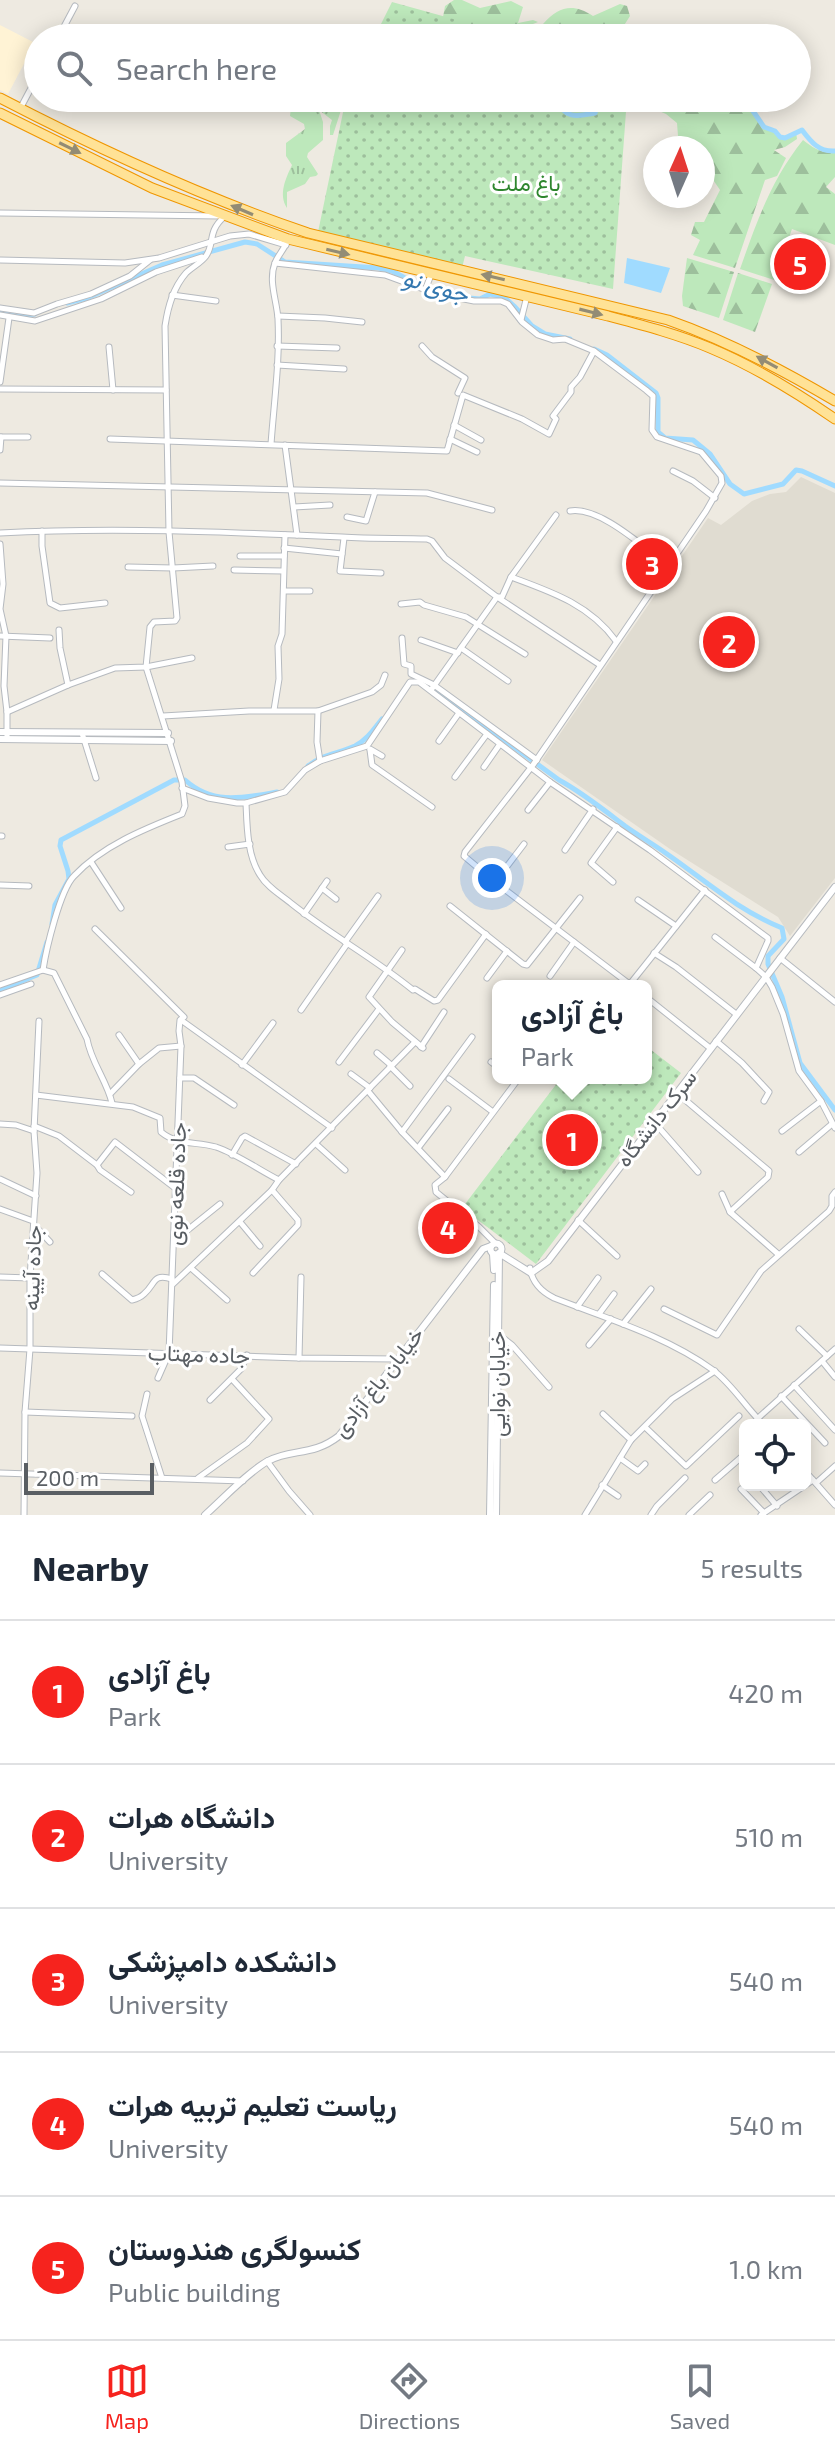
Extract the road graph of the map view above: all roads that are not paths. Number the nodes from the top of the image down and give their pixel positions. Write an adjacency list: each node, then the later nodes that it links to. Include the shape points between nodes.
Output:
1 (75, 6): 2 (street)
2 (65, 24)
3 (0, 98): 5 (highway)
4 (24, 101): 5 (street)
5 (20, 108): 6 (highway, one-way to 5)
6 (24, 110)
7 (28, 112): 42 (highway, one-way to 7, via 759,357 668,320 253,215)
8 (0, 113): 10 (highway, one-way to 10, via 152,188)
9 (0, 213): 10 (street)
10 (224, 217): 11 (highway); 12 (street)
11 (287, 242): 12 (street, via 249,234); 14 (street); 17 (highway, one-way to 17)
12 (209, 243): 13 (street); 16 (street)
13 (207, 255): 20 (street); 26 (street, via 79,307 30,322)
14 (278, 259): 17 (street); 25 (street, via 273,290)
15 (0, 260): 16 (street)
16 (150, 260): 23 (street, via 91,294 34,313)
17 (369, 266): 18 (highway); 18 (street)
18 (428, 285): 19 (highway); 19 (street)
19 (460, 291): 21 (highway); 27 (street, via 474,301 508,304)
20 (172, 295): 22 (street); 40 (street, via 165,326)
21 (527, 296): 27 (street); 43 (highway, one-way to 43, via 711,348)
22 (216, 301)
23 (0, 308)
24 (0, 315): 26 (street)
25 (278, 316): 28 (street); 29 (street)
26 (9, 318): 36 (street)
27 (521, 319): 33 (street, via 538,335)
28 (362, 322)
29 (277, 346): 32 (street); 34 (street)
30 (422, 346): 41 (street, via 465,378)
31 (109, 347): 39 (street)
32 (337, 348)
33 (594, 351): 41 (street, via 553,416 549,434); 60 (street, via 653,396 652,430 657,437 709,459 721,476)
34 (277, 365): 35 (street); 51 (street)
35 (344, 369)
36 (0, 382)
37 (449, 388): 41 (street)
38 (0, 389): 39 (street)
39 (113, 390): 40 (street)
40 (166, 390): 49 (street)
41 (461, 394): 44 (street)
42 (835, 401)
43 (835, 419)
44 (454, 425): 48 (street); 50 (street)
45 (0, 437): 46 (street); 53 (street)
46 (28, 437)
47 (110, 439): 49 (street)
48 (450, 439): 52 (street, via 447,451); 54 (street)
49 (166, 440): 51 (street); 57 (street)
50 (481, 440)
51 (271, 444): 52 (street)
52 (285, 445): 58 (street)
53 (0, 450)
54 (477, 452)
55 (673, 471): 60 (street)
56 (0, 483): 57 (street)
57 (168, 488): 58 (street); 68 (street)
58 (292, 489): 59 (street); 62 (street)
59 (375, 492): 63 (street, via 427,493); 66 (street, via 366,521)
60 (715, 498): 79 (street)
61 (330, 505): 62 (street)
62 (294, 507): 71 (street)
63 (492, 510)
64 (570, 511): 75 (street, via 602,519)
65 (556, 515): 86 (street)
66 (347, 517)
67 (42, 531): 68 (street); 69 (street); 92 (street, via 50,603 60,608)
68 (169, 532): 70 (street); 82 (street)
69 (0, 533)
70 (285, 535): 71 (street); 74 (street)
71 (297, 535): 72 (street)
72 (344, 538): 76 (street); 91 (street, via 427,539)
73 (0, 544): 87 (street)
74 (284, 548): 76 (street); 78 (street)
75 (646, 550): 79 (street); 88 (street, via 639,572)
76 (342, 554): 85 (street, via 340,571)
77 (240, 556): 78 (street)
78 (284, 556): 84 (street)
79 (669, 565): 88 (street)
80 (213, 566): 82 (street)
81 (128, 567): 82 (street)
82 (173, 568): 105 (street, via 176,620 150,627)
83 (234, 570): 84 (street)
84 (283, 571): 89 (street)
85 (381, 573)
86 (511, 577): 91 (street, via 502,597); 100 (street, via 582,608)
87 (1, 584): 96 (street)
88 (652, 588): 100 (street)
89 (284, 591): 90 (street); 111 (street)
90 (310, 591)
91 (497, 597): 94 (street); 104 (street)
92 (105, 603)
93 (401, 604): 94 (street, via 422,602)
94 (479, 624): 101 (street); 102 (street)
95 (59, 630): 108 (street)
96 (3, 636): 97 (street); 109 (street)
97 (50, 638)
98 (402, 638): 110 (street, via 404,664)
99 (421, 640): 101 (street)
100 (616, 641): 104 (street)
101 (459, 651): 107 (street); 110 (street)
102 (525, 654)
103 (192, 658): 105 (street)
104 (600, 665): 125 (street)
105 (146, 667): 108 (street, via 115,668); 115 (street)
106 (385, 675): 112 (street, via 372,692)
107 (508, 681)
108 (68, 685): 113 (street)
109 (2, 686): 113 (street)
110 (433, 688): 114 (street); 122 (street, via 410,682); 125 (street)
111 (274, 710): 112 (street); 115 (street)
112 (318, 711): 124 (street)
113 (7, 712): 117 (street)
114 (459, 713): 116 (street); 120 (street)
115 (163, 716): 119 (street)
116 (487, 734): 121 (street); 127 (street)
117 (4, 735): 118 (street)
118 (82, 736): 119 (street); 128 (street)
119 (170, 737): 129 (street)
120 (439, 741)
121 (500, 744): 125 (street); 126 (street)
122 (368, 748): 123 (street); 124 (street); 132 (street, via 372,765)
123 (382, 756)
124 (319, 759): 131 (street, via 285,792)
125 (534, 764): 130 (street); 142 (street, via 465,852 467,861)
126 (484, 767)
127 (455, 777)
128 (96, 778)
129 (181, 782): 131 (street, via 208,798); 140 (street, via 182,814 135,833)
130 (550, 782): 133 (street); 134 (street)
131 (246, 803): 136 (street)
132 (432, 807)
133 (593, 809): 135 (street); 139 (street)
134 (528, 810)
135 (617, 827): 143 (street, via 591,864); 148 (street)
136 (250, 844): 138 (street); 155 (street, via 260,876)
137 (524, 844): 142 (street)
138 (228, 847)
139 (565, 850)
140 (91, 862): 154 (street); 169 (street, via 72,877 62,896)
141 (327, 881): 147 (street)
142 (495, 882): 158 (street)
143 (613, 882)
144 (0, 885): 145 (street)
145 (29, 886)
146 (835, 887): 166 (street, سرک دانشگاه)
147 (322, 888): 151 (street); 155 (street)
148 (705, 890): 156 (street); 167 (street, via 768,938)
149 (378, 896): 162 (street)
150 (580, 898): 158 (street)
151 (336, 899)
152 (638, 900): 156 (street)
153 (450, 906): 159 (street)
154 (121, 908)
155 (304, 914): 162 (street)
156 (676, 926): 165 (street)
157 (95, 929): 186 (street)
158 (556, 929): 161 (street); 164 (street, via 527,965)
159 (486, 934): 164 (street); 168 (street, via 438,1000 413,990)
160 (715, 937): 167 (street)
161 (574, 942): 171 (street); 173 (street)
162 (346, 943): 168 (street); 183 (street)
163 (402, 950): 168 (street)
164 (507, 951): 172 (street)
165 (654, 953): 174 (street); 185 (street)
166 (780, 958): 170 (street, سرک دانشگاه); 179 (street)
167 (756, 968): 170 (street)
168 (387, 969): 182 (street, via 369,997)
169 (43, 970): 176 (street); 207 (street, via 57,978)
170 (769, 973): 185 (street, سرک دانشگاه); 210 (street, via 799,1071)
171 (550, 976)
172 (487, 978)
173 (623, 980)
174 (633, 980)
175 (31, 984): 178 (street)
176 (0, 985)
177 (835, 989): 179 (street)
178 (0, 995)
179 (829, 997): 181 (street)
180 (652, 1002): 194 (street)
181 (835, 1002)
182 (379, 1009): 193 (street); 196 (street)
183 (301, 1010)
184 (444, 1012): 193 (street)
185 (736, 1014): 191 (street, سرک دانشگاه)
186 (182, 1018): 192 (street, جاده قلعه نوی); 198 (street)
187 (39, 1021): 208 (street, جاده آیینه)
188 (273, 1023): 198 (street)
189 (119, 1035): 197 (street)
190 (472, 1037): 221 (street)
191 (716, 1041): 194 (street, سرک دانشگاه); 209 (street, via 769,1092)
192 (181, 1046): 197 (street, via 163,1046); 201 (street, جاده قلعه نوی)
193 (420, 1046): 199 (street)
194 (710, 1048): 206 (street, سرک دانشگاه)
195 (377, 1053): 199 (street)
196 (339, 1062)
197 (139, 1064): 207 (street)
198 (242, 1065): 219 (street)
199 (391, 1065): 204 (street); 205 (street)
200 (351, 1074): 205 (street)
201 (180, 1078): 212 (street, via 194,1078); 222 (street, جاده قلعه نوی)
202 (449, 1079): 214 (street)
203 (514, 1084): 214 (street)
204 (410, 1086)
205 (369, 1089): 219 (street); 221 (street)
206 (676, 1092): 215 (street, سرک دانشگاه); 242 (street, via 769,1171)
207 (110, 1094): 211 (street)
208 (36, 1095): 211 (street); 218 (street, جاده آیینه)
209 (764, 1101)
210 (821, 1101): 217 (street); 220 (street)
211 (112, 1103): 222 (street, via 160,1118 161,1132)
212 (234, 1105)
213 (448, 1109): 224 (street)
214 (493, 1112): 231 (street)
215 (654, 1121): 230 (street); 243 (street, سرک دانشگاه)
216 (0, 1124): 218 (street)
217 (833, 1126): 225 (street)
218 (34, 1128): 228 (street, via 59,1136); 239 (street, جاده آیینه)
219 (332, 1128): 223 (street)
220 (782, 1131)
221 (402, 1132): 224 (street)
222 (177, 1142): 226 (street); 234 (street, جاده قلعه نوی)
223 (316, 1144): 227 (street); 229 (street)
224 (418, 1148): 231 (street)
225 (799, 1152)
226 (232, 1155): 227 (street, via 245,1136); 233 (street)
227 (296, 1164): 233 (street)
228 (97, 1165): 234 (street, via 115,1142); 236 (street)
229 (345, 1170)
230 (698, 1172)
231 (445, 1177): 249 (street, via 435,1185 436,1192 479,1227)
232 (0, 1179): 239 (street)
233 (279, 1180): 235 (street)
234 (176, 1189): 246 (street, جاده قلعه نوی)
235 (272, 1190): 244 (street); 256 (street, via 298,1225)
236 (131, 1192)
237 (835, 1192): 250 (street, via 829,1211)
238 (722, 1194): 242 (street)
239 (36, 1196): 245 (street, جاده آیینه)
240 (220, 1204): 246 (street)
241 (0, 1209): 245 (street)
242 (730, 1212): 250 (street)
243 (578, 1220): 251 (street); 255 (street, سرک دانشگاه, via 541,1268)
244 (240, 1222): 248 (street); 253 (street)
245 (33, 1223): 247 (street); 260 (street, جاده آیینه)
246 (174, 1241): 262 (street, جاده قلعه نوی)
247 (50, 1242)
248 (260, 1246)
249 (496, 1249): 252 (street); 254 (street, خیابان نوایی); 255 (street); 280 (street, خیابان باغ آزادی, via 483,1249); 325 (street, خیابان نوایی)
250 (778, 1254): 267 (street, via 717,1335)
251 (617, 1256)
252 (514, 1261): 254 (street, via 505,1261); 255 (street)
253 (192, 1269): 262 (street); 265 (street)
254 (498, 1270): 272 (street, خیابان نوایی)
255 (530, 1270): 266 (street, via 547,1294)
256 (253, 1273)
257 (102, 1274): 262 (street, via 132,1300 161,1277)
258 (0, 1277): 260 (street)
259 (301, 1277): 279 (street)
260 (30, 1278): 275 (street, جاده آیینه)
261 (598, 1278): 266 (street)
262 (172, 1282): 276 (street, جاده قلعه نوی)
263 (651, 1289): 270 (street)
264 (614, 1294): 268 (street)
265 (227, 1300)
266 (577, 1307): 268 (street)
267 (664, 1309)
268 (599, 1314): 269 (street)
269 (611, 1319): 270 (street); 273 (street)
270 (623, 1324): 282 (street)
271 (799, 1329): 277 (street)
272 (498, 1334): 287 (street); 326 (street, خیابان نوایی)
273 (589, 1345)
274 (0, 1348): 275 (street, جاده مهتاب)
275 (30, 1349): 276 (street, جاده مهتاب); 291 (street, جاده آیینه)
276 (169, 1353): 278 (street, جاده مهتاب); 284 (street)
277 (832, 1353): 281 (street)
278 (247, 1355): 279 (street, جاده مهتاب); 285 (street)
279 (299, 1358): 280 (street, جاده مهتاب)
280 (397, 1359): 302 (street, خیابان باغ آزادی, via 328,1445)
281 (822, 1361): 283 (street); 286 (street)
282 (715, 1371): 295 (street); 296 (street, via 672,1399)
283 (835, 1377)
284 (158, 1378)
285 (232, 1379): 290 (street); 310 (street, via 269,1419 247,1443)
286 (794, 1385): 289 (street); 297 (street)
287 (549, 1387)
288 (147, 1394): 307 (street, via 142,1416)
289 (781, 1396): 295 (street); 299 (street)
290 (210, 1400)
291 (25, 1412): 293 (street); 306 (street, جاده آیینه)
292 (603, 1414): 298 (street)
293 (132, 1416)
294 (739, 1416): 296 (street, via 686,1466)
295 (757, 1419)
296 (645, 1427): 298 (street)
297 (835, 1430)
298 (631, 1440): 300 (street)
299 (825, 1443)
300 (620, 1458): 303 (street, via 638,1471); 314 (street)
301 (738, 1460): 311 (street)
302 (267, 1461): 312 (street, خیابان باغ آزادی); 324 (street)
303 (645, 1464)
304 (835, 1466): 313 (street)
305 (0, 1473): 306 (street)
306 (25, 1474): 307 (street); 322 (street, جاده آیینه)
307 (162, 1478): 310 (street)
308 (685, 1478): 328 (street)
309 (811, 1478): 313 (street)
310 (197, 1479): 312 (street)
311 (715, 1480)
312 (243, 1481): 323 (street, خیابان باغ آزادی)
313 (814, 1481): 319 (street); 320 (street)
314 (602, 1485): 318 (street); 327 (street)
315 (743, 1491): 321 (street)
316 (764, 1491): 320 (street)
317 (710, 1495): 329 (street)
318 (618, 1496)
319 (835, 1505)
320 (777, 1506): 321 (street)
321 (762, 1514)
322 (24, 1515)
323 (205, 1515)
324 (310, 1515)
325 (490, 1515)
326 (496, 1515)
327 (585, 1515)
328 (653, 1515)
329 (689, 1515)

